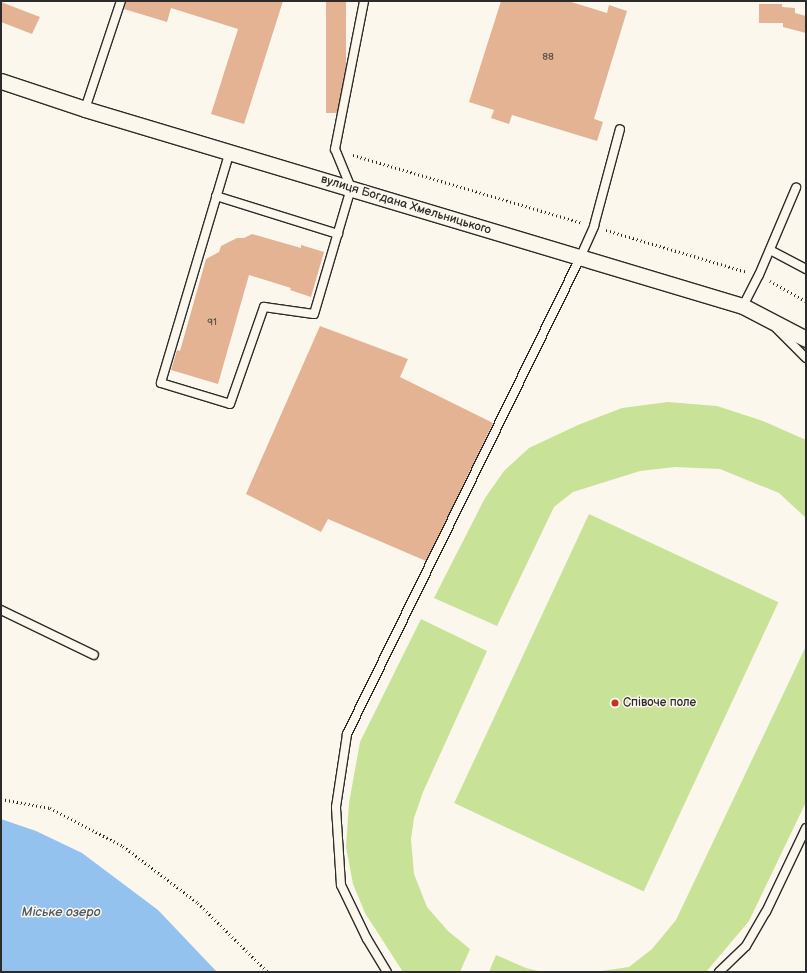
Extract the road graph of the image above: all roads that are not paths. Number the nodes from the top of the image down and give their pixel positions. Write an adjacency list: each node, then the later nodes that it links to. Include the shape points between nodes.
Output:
1 (121, 1): 4 (lane)
2 (364, 1): 7 (lane, via 335,149)
3 (1, 81): 4 (street, вулиця Богдана Хмельницького)
4 (85, 109): 6 (street, вулиця Богдана Хмельницького)
5 (620, 129): 12 (lane, via 594,226)
6 (230, 151): 7 (street, вулиця Богдана Хмельницького); 9 (lane)
7 (351, 188): 10 (lane); 12 (street, вулиця Богдана Хмельницького)
8 (796, 188): 11 (lane)
9 (216, 196): 10 (lane); 10 (lane, via 161,383 230,404 264,307 314,314)
10 (338, 234)
11 (770, 250): 13 (lane); 14 (lane)
12 (580, 258): 14 (street, вулиця Богдана Хмельницького); 21 (lane, via 348,734 336,807 341,885 367,939)
13 (806, 269)
14 (743, 306): 15 (street, вулиця Богдана Хмельницького)
15 (764, 316): 16 (street, вулиця Богдана Хмельницького); 17 (lane)
16 (806, 339)
17 (806, 358)
18 (1, 610): 19 (lane)
19 (94, 655)
20 (806, 828): 22 (lane, via 766,912 750,939)
21 (387, 972)
22 (719, 972)

